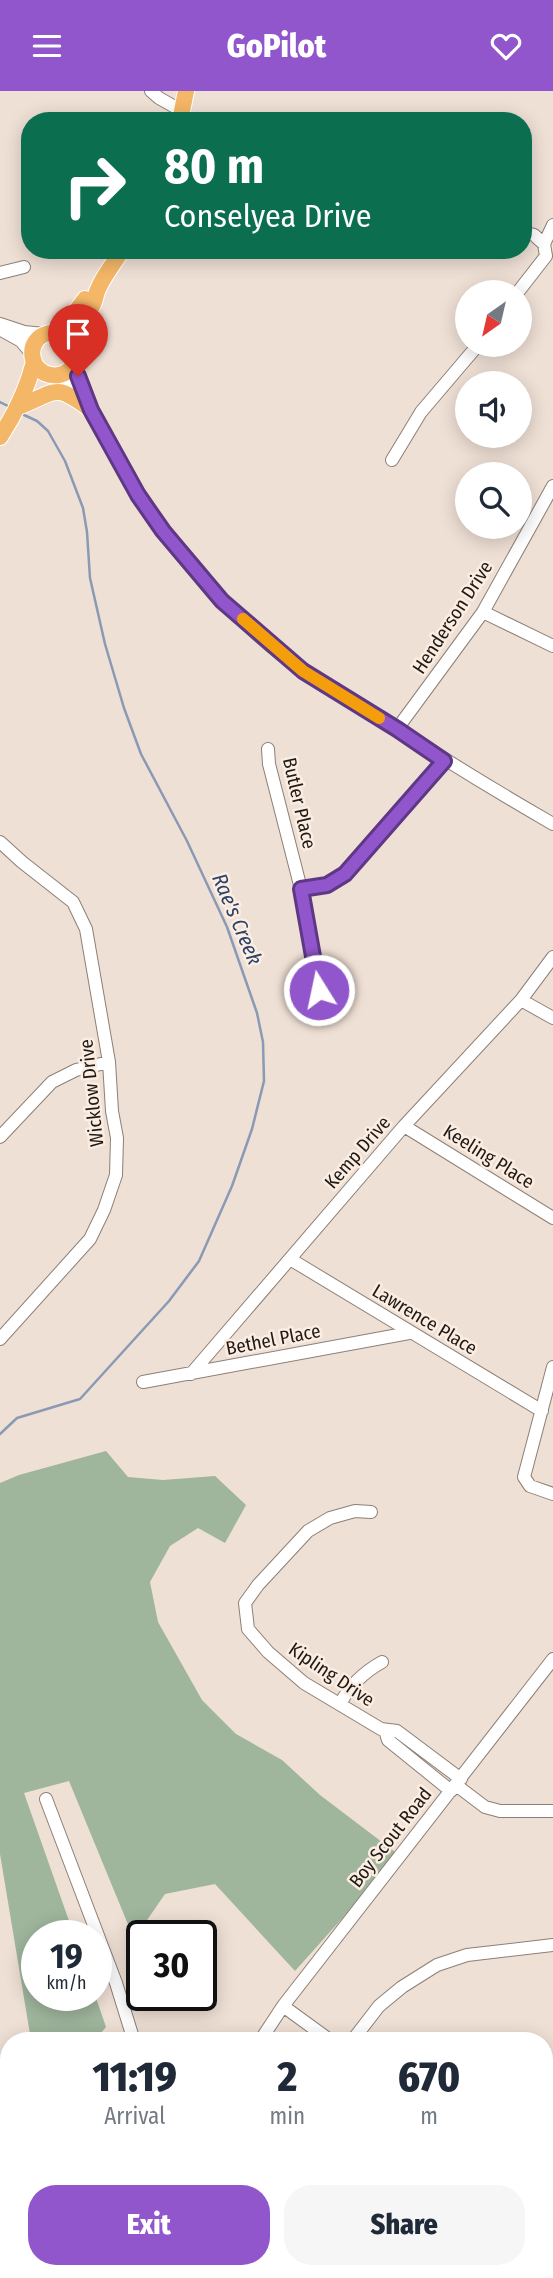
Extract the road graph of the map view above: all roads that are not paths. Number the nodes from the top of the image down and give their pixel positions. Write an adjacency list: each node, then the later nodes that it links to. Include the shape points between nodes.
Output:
1 (151, 91): 3 (street)
2 (186, 91): 4 (main road)
3 (176, 112)
4 (182, 112)
5 (553, 225): 7 (street)
6 (532, 235): 7 (street)
7 (544, 244): 11 (street, via 546,256)
8 (116, 259): 12 (main road)
9 (24, 267): 10 (street)
10 (0, 273)
11 (527, 280)
12 (97, 289): 15 (main road, via 71,319); 16 (main road, via 81,324)
13 (0, 324): 15 (street)
14 (0, 329): 18 (street, via 21,341)
15 (48, 333): 16 (main road, via 70,339); 18 (main road, via 34,344)
16 (75, 356): 19 (main road, via 69,370); 21 (street)
17 (468, 357): 23 (street, via 421,412)
18 (33, 358): 19 (main road, via 41,372); 20 (main road, via 19,398)
19 (54, 376): 20 (main road); 21 (street, via 76,390)
20 (23, 406): 21 (main road, via 46,393 61,392); 22 (main road)
21 (91, 410): 27 (street, via 138,495 222,601 303,671)
22 (0, 437)
23 (392, 460)
24 (553, 486): 25 (street, Henderson Drive)
25 (483, 612): 26 (street); 27 (street, Henderson Drive)
26 (553, 646)
27 (397, 729): 29 (street)
28 (268, 749): 32 (street, Butler Place)
29 (444, 761): 30 (street); 32 (street, via 345,874 327,885)
30 (553, 824)
31 (0, 842): 37 (street, Wicklow Drive, via 73,902 86,929)
32 (301, 889): 34 (street, Butler Place)
33 (553, 957): 35 (street, Kemp Drive)
34 (319, 990)
35 (521, 1000): 36 (street); 38 (street, Kemp Drive)
36 (553, 1018)
37 (109, 1062): 39 (street, via 52,1082); 43 (street, Wicklow Drive, via 117,1150 116,1175 104,1210 90,1239)
38 (404, 1126): 40 (street, Keeling Place); 41 (street, Kemp Drive)
39 (0, 1137)
40 (553, 1218)
41 (290, 1259): 42 (street, Lawrence Place); 45 (street, Kemp Drive)
42 (410, 1333): 45 (street, Bethel Place); 47 (street, Lawrence Place)
43 (0, 1339)
44 (553, 1367): 47 (street)
45 (191, 1374): 46 (street, Bethel Place)
46 (143, 1382)
47 (542, 1411): 48 (street, via 524,1478 530,1486)
48 (553, 1493)
49 (371, 1512): 52 (street, Kipling Drive, via 330,1518 308,1531 245,1603 248,1629 268,1653 304,1683)
50 (553, 1658): 53 (street, Boy Scout Road)
51 (382, 1662): 52 (street, via 365,1671)
52 (340, 1704): 53 (street, Kipling Drive, via 385,1730 397,1731)
53 (456, 1785): 55 (street, Kipling Drive, via 492,1809); 57 (street, Boy Scout Road)
54 (46, 1799): 58 (street)
55 (553, 1811)
56 (553, 1945): 61 (street, via 467,1955 437,1965 401,1987)
57 (283, 2006): 59 (street, Boy Scout Road); 60 (street)
58 (131, 2032)
59 (266, 2032)
60 (319, 2032)
61 (359, 2032)

